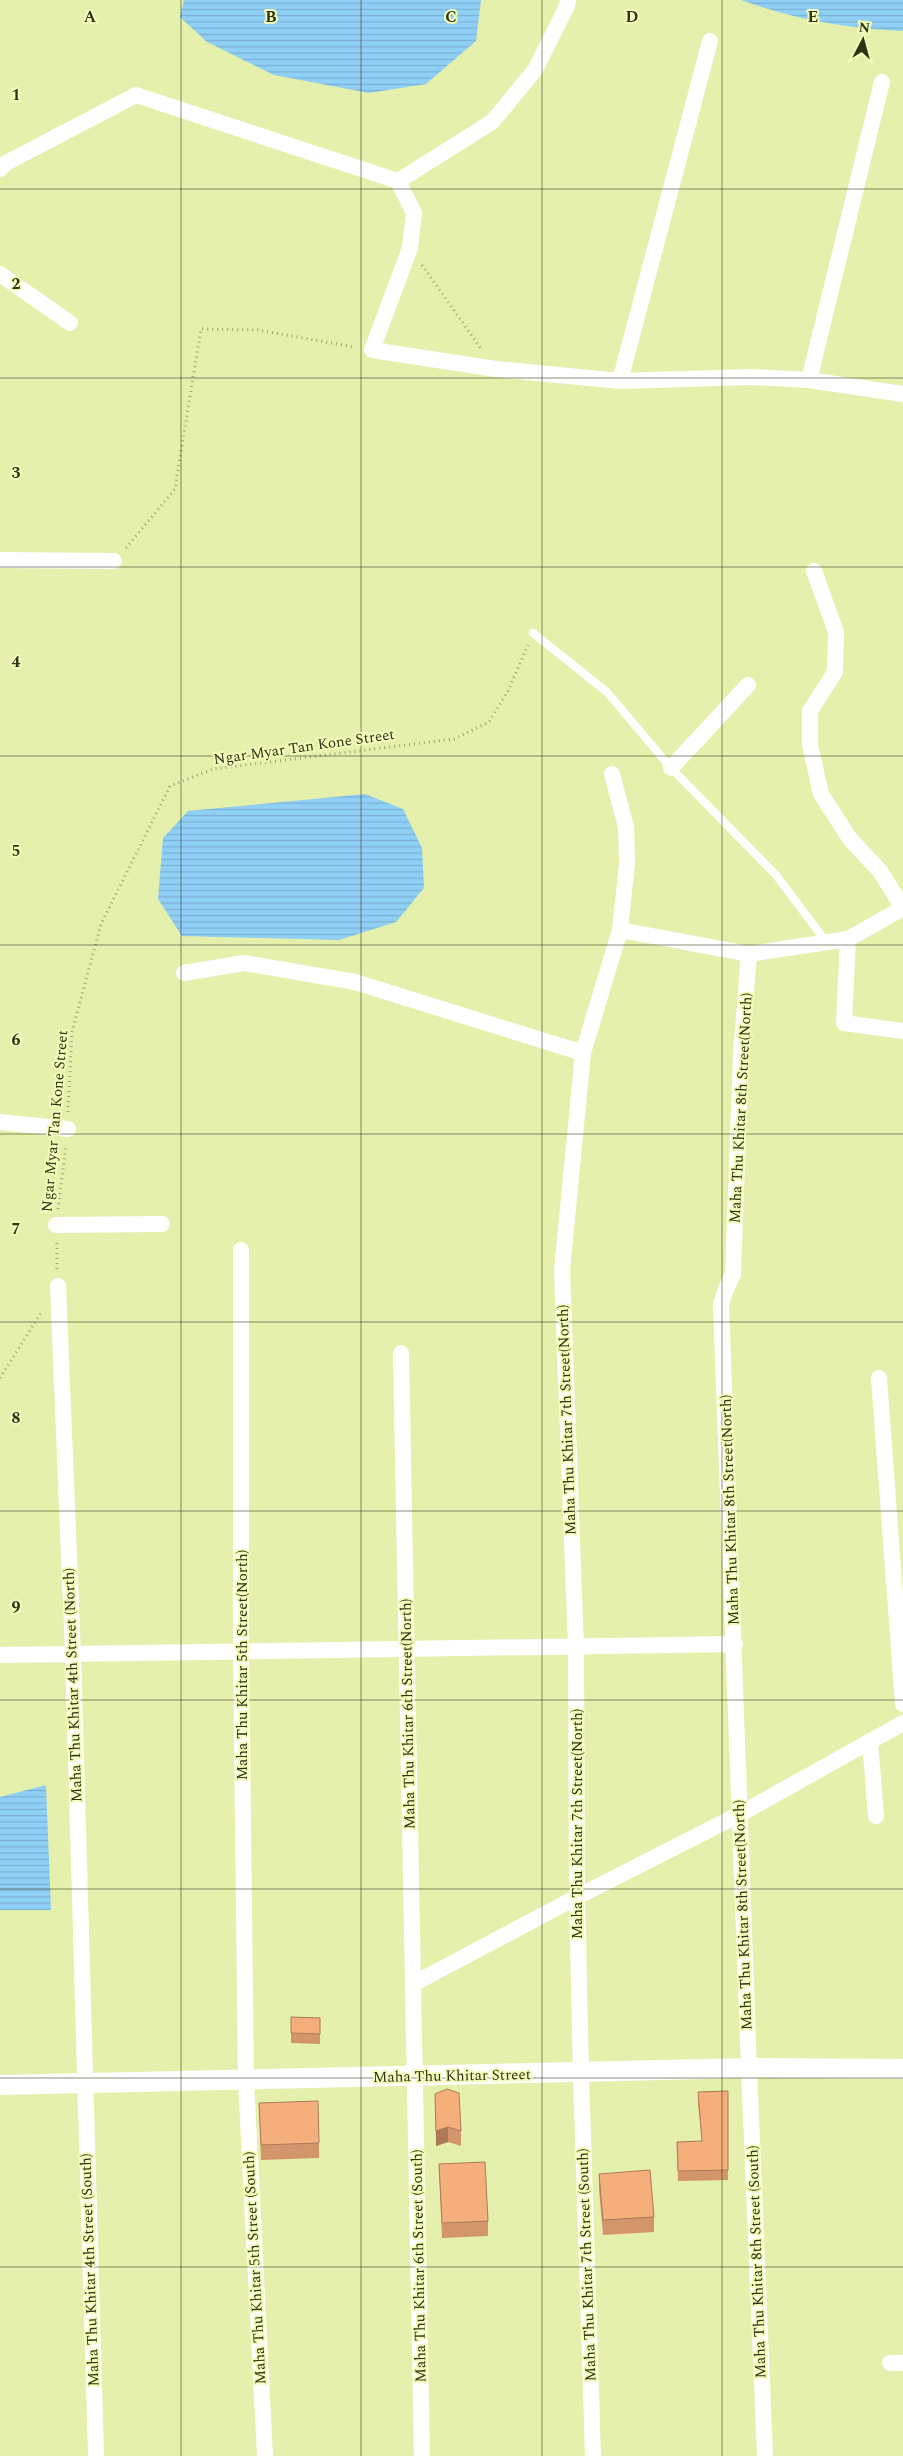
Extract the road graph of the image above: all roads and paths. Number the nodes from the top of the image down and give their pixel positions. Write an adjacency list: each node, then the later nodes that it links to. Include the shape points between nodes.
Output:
1 (568, 0): 5 (street, via 535,70 492,122)
2 (710, 41): 12 (street)
3 (882, 82): 11 (street)
4 (0, 169): 5 (street, via 136,95)
5 (398, 181): 6 (street, via 414,213)
6 (410, 248): 9 (street); 10 (path)
7 (0, 274): 8 (street)
8 (70, 323)
9 (372, 350): 10 (street); 15 (path, via 258,330 200,329 175,489)
10 (496, 369): 12 (street)
11 (809, 380): 12 (street, via 751,377); 13 (street)
12 (620, 381)
13 (903, 394)
14 (0, 560): 15 (street)
15 (114, 561)
16 (814, 571): 21 (street, via 836,632 835,672 810,711 810,745 821,794 850,839 880,870)
17 (533, 633): 19 (lane, via 607,692); 30 (path, Ngar Myar Tan Kone Street, via 508,691 489,722 454,739 213,769 170,786 101,924 72,1032)
18 (748, 685): 19 (street)
19 (671, 768): 24 (lane, via 776,876)
20 (612, 774): 22 (street, Maha Thu Khitar 7th Street(North), via 626,827 627,863)
21 (903, 908): 23 (street)
22 (620, 930): 25 (street); 28 (street, Maha Thu Khitar 7th Street(North))
23 (848, 939): 24 (street); 27 (street, via 844,1023)
24 (827, 943): 25 (street)
25 (749, 954): 38 (street, Maha Thu Khitar 8th Street(North), via 741,1054 733,1274 721,1306)
26 (184, 973): 28 (street, via 244,963 355,982)
27 (903, 1031)
28 (583, 1053): 39 (street, Maha Thu Khitar 7th Street(North), via 562,1270)
29 (0, 1122): 30 (street)
30 (68, 1129): 32 (path, Ngar Myar Tan Kone Street)
31 (162, 1224): 32 (street)
32 (56, 1225): 34 (path, Ngar Myar Tan Kone Street)
33 (241, 1250): 41 (street, Maha Thu Khitar 5th Street(North))
34 (58, 1286): 36 (path); 42 (street, Maha Thu Khitar 4th Street (North))
35 (401, 1353): 40 (street, Maha Thu Khitar 6th Street(North))
36 (0, 1378)
37 (879, 1378): 44 (street)
38 (735, 1644): 39 (street); 47 (street, Maha Thu Khitar 8th Street(North))
39 (576, 1647): 40 (street); 49 (street, Maha Thu Khitar 7th Street(North))
40 (407, 1649): 41 (street); 50 (street, Maha Thu Khitar 6th Street(North))
41 (241, 1652): 42 (street); 55 (street, Maha Thu Khitar 5th Street(North))
42 (73, 1654): 43 (street); 56 (street, Maha Thu Khitar 4th Street (North))
43 (0, 1655)
44 (903, 1704)
45 (903, 1723): 46 (street)
46 (870, 1741): 47 (street); 48 (street)
47 (740, 1814): 49 (street); 51 (street, Maha Thu Khitar 8th Street(North))
48 (876, 1816)
49 (577, 1896): 50 (street); 53 (street, Maha Thu Khitar 7th Street(North))
50 (413, 1984): 54 (street, Maha Thu Khitar 6th Street(North))
51 (749, 2068): 52 (street, Maha Thu Khitar Street); 53 (street, Maha Thu Khitar Street); 62 (street, Maha Thu Khitar 8th Street (South))
52 (903, 2070)
53 (581, 2074): 54 (street, Maha Thu Khitar Street); 61 (street, Maha Thu Khitar 7th Street (South))
54 (415, 2076): 55 (street, Maha Thu Khitar Street); 60 (street, Maha Thu Khitar 6th Street (South))
55 (246, 2080): 56 (street, Maha Thu Khitar Street); 59 (street, Maha Thu Khitar 5th Street (South))
56 (84, 2083): 57 (street, Maha Thu Khitar Street); 58 (street, Maha Thu Khitar 4th Street (South))
57 (0, 2085)
58 (96, 2456)
59 (265, 2456)
60 (422, 2456)
61 (593, 2456)
62 (765, 2456)

